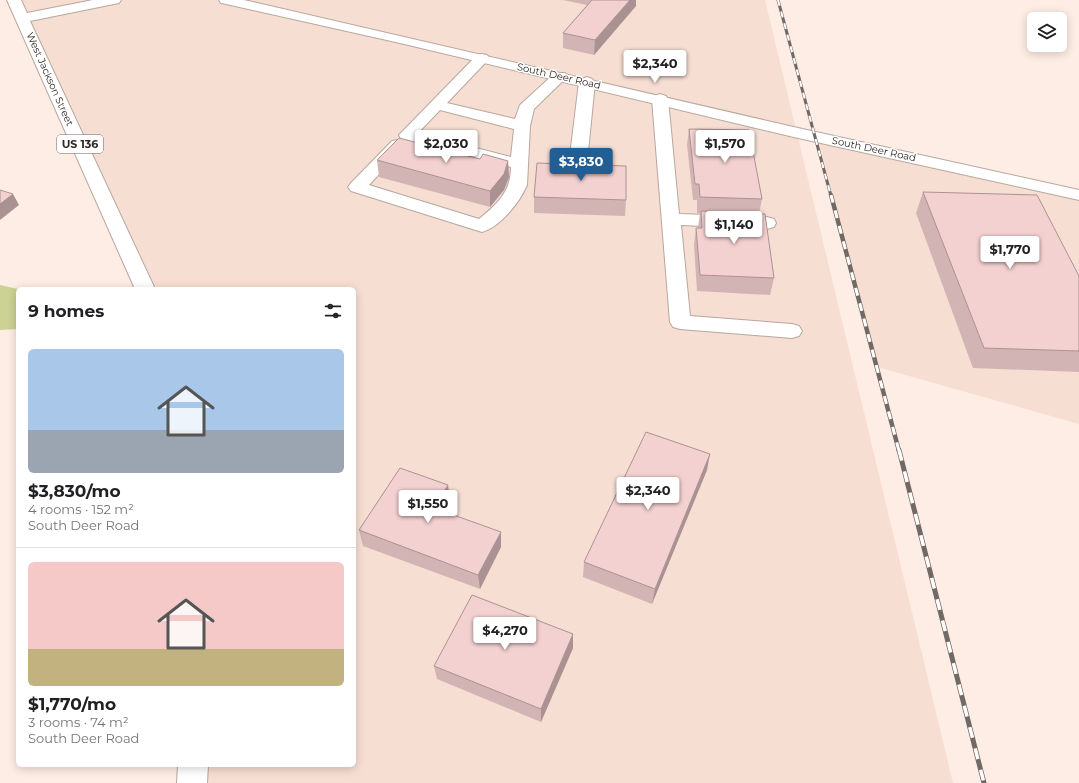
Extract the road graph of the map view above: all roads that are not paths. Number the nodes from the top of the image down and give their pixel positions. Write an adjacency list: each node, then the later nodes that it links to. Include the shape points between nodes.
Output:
1 (14, 0): 4 (main road, West Jackson Street / US 136)
2 (114, 0): 4 (main road)
3 (226, 0): 5 (main road, South Deer Road)
4 (23, 18): 17 (main road, West Jackson Street / US 136)
5 (482, 58): 6 (main road, South Deer Road); 9 (main road)
6 (560, 76): 7 (main road, South Deer Road); 10 (main road, via 526,108)
7 (587, 82): 8 (main road, South Deer Road); 13 (main road)
8 (660, 99): 14 (main road, South Deer Road, via 798,133); 15 (main road)
9 (438, 105): 10 (main road); 11 (main road)
10 (522, 126): 12 (main road)
11 (407, 135): 12 (main road); 12 (main road, via 357,187 482,226 508,204 518,187)
12 (518, 164)
13 (577, 172)
14 (1079, 195)
15 (670, 219): 16 (main road); 18 (main road, via 680,322)
16 (767, 223)
17 (144, 287)
18 (792, 331)
19 (193, 767): 20 (main road)
20 (192, 783)

